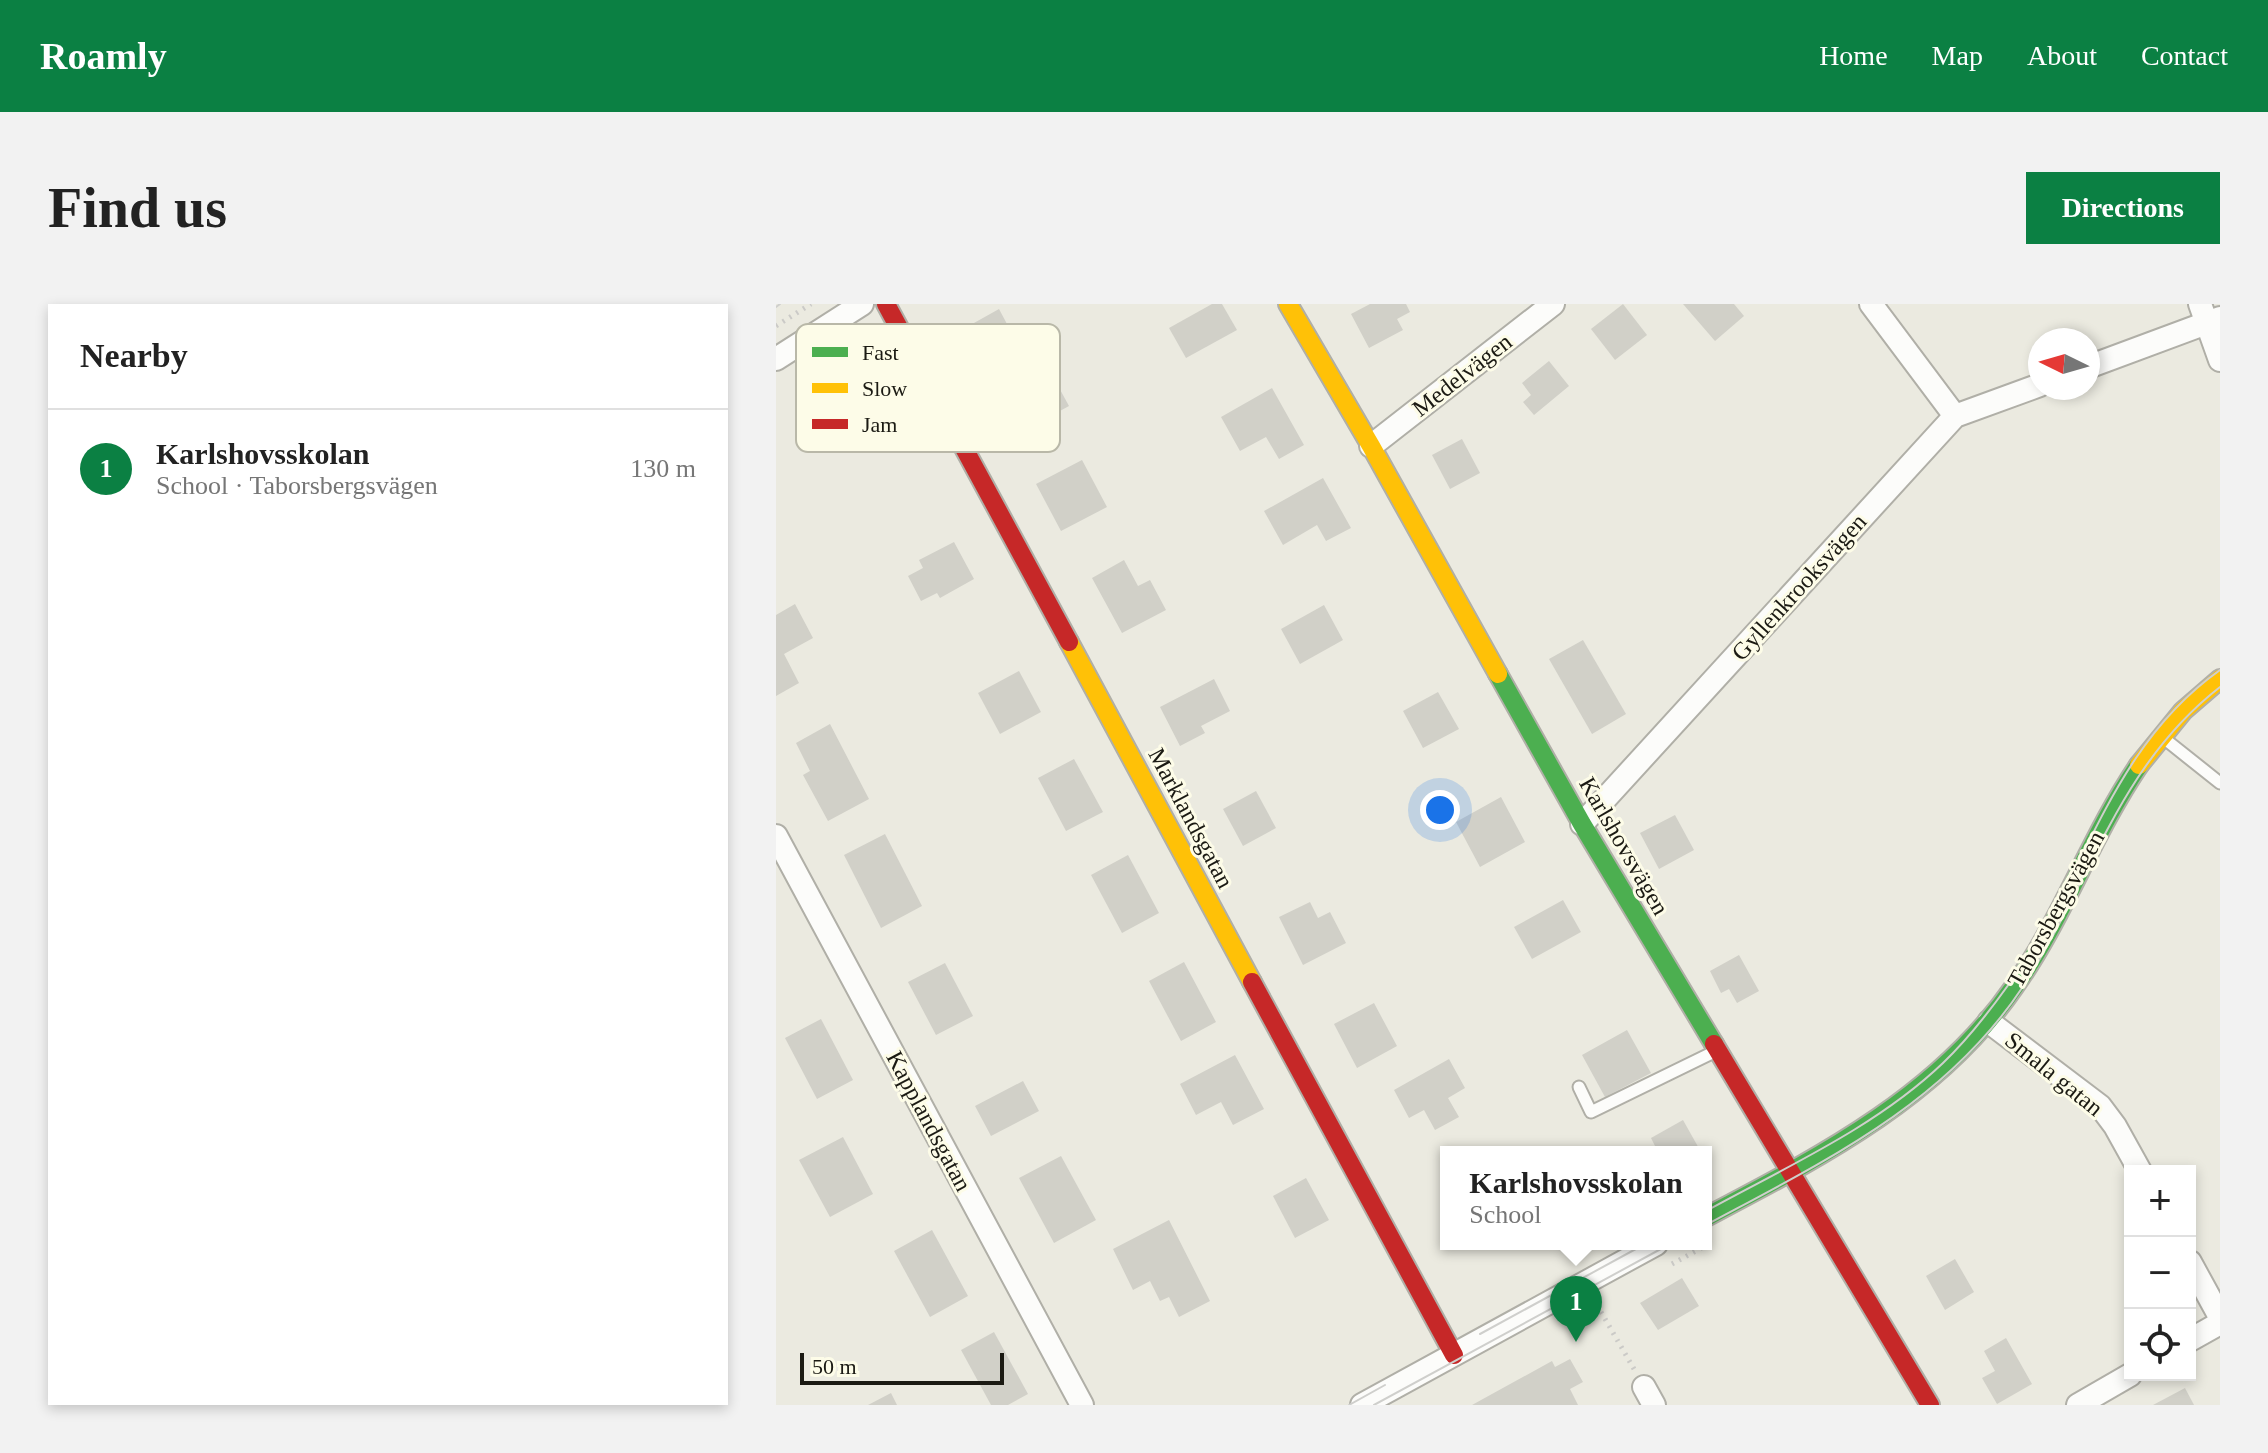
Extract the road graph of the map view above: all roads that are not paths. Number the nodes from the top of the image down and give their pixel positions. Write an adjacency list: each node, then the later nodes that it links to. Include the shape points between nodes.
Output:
1 (862, 304): 7 (street)
2 (886, 304): 8 (street, Marklandsgatan)
3 (1288, 304): 15 (street, Karlshovsvägen)
4 (1553, 304): 15 (street, Medelvägen)
5 (1871, 304): 14 (street)
6 (2209, 315): 11 (street); 12 (street)
7 (831, 324)
8 (897, 324)
9 (796, 346): 10 (street)
10 (776, 359)
11 (2220, 360)
12 (2100, 362)
13 (2028, 389): 14 (street, Gyllenkrooksvägen)
14 (1955, 416): 20 (street, Gyllenkrooksvägen)
15 (1371, 446): 20 (street, Karlshovsvägen)
16 (966, 452): 32 (street, Marklandsgatan)
17 (2220, 679): 18 (street, Taborsbergsvägen)
18 (2159, 735): 19 (lane); 22 (street, Taborsbergsvägen, via 2132,773 2044,939)
19 (2220, 783)
20 (1582, 824): 23 (street, Karlshovsvägen)
21 (776, 836): 34 (street, Kapplandsgatan)
22 (1989, 1022): 25 (street, Smala gatan, via 2100,1106); 26 (street, Taborsbergsvägen, via 1946,1069 1909,1099)
23 (1717, 1050): 24 (lane, via 1591,1112); 26 (street, Karlshovsvägen)
24 (1579, 1087)
25 (2137, 1165)
26 (1789, 1172): 27 (street, Taborsbergsvägen); 36 (street, Karlshovsvägen)
27 (1712, 1214)
28 (1645, 1250): 32 (street)
29 (2196, 1274): 30 (street)
30 (2220, 1320): 31 (street)
31 (2196, 1336)
32 (1454, 1355): 35 (street)
33 (2124, 1378): 37 (street)
34 (1082, 1405)
35 (1362, 1405)
36 (1930, 1405)
37 (2078, 1405)

